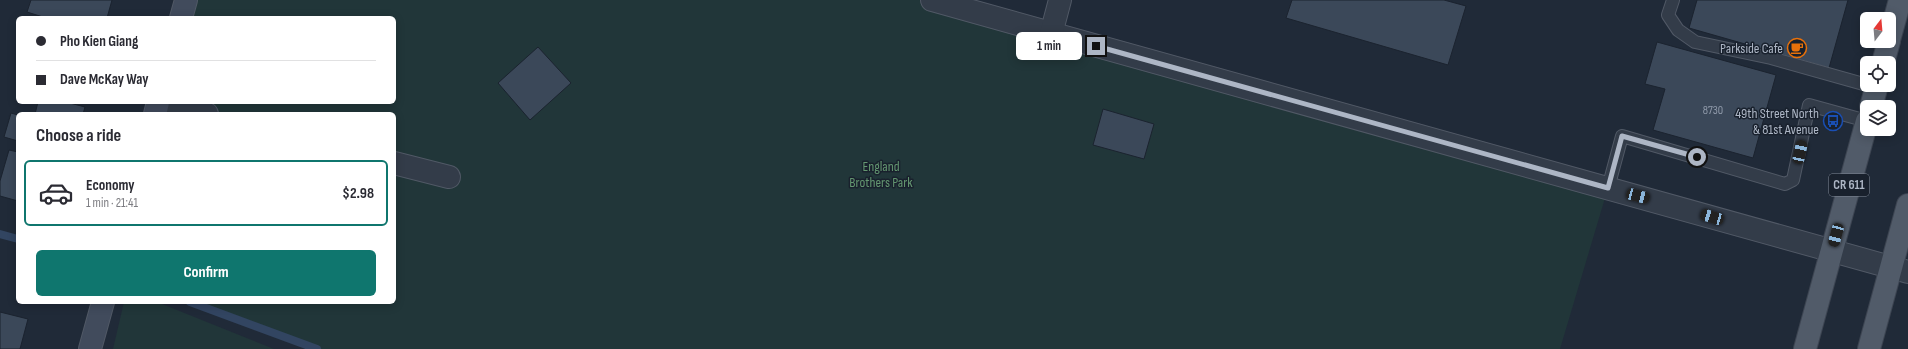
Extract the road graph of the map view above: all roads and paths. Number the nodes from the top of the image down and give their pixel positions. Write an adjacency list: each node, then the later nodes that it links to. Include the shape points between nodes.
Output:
1 (186, 0): 7 (street)
2 (932, 0): 8 (street)
3 (1060, 0): 8 (street)
4 (1673, 0): 9 (lane, via 1668,15 1678,30 1695,42 1771,58)
5 (1900, 0): 6 (main road)
6 (1896, 15)
7 (182, 16)
8 (1051, 34): 16 (street)
9 (1860, 86)
10 (170, 104): 11 (street)
11 (200, 112)
12 (1860, 119): 16 (lane, via 1810,106 1793,180 1785,184 1622,136)
13 (1863, 136): 18 (main road, CR 611)
14 (396, 164): 15 (street)
15 (449, 177)
16 (1608, 188): 18 (street)
17 (1908, 205): 19 (main road)
18 (1832, 250): 19 (street); 22 (main road, CR 611)
19 (1899, 270): 23 (main road)
20 (100, 311): 21 (street)
21 (90, 349)
22 (1805, 349)
23 (1869, 349)

